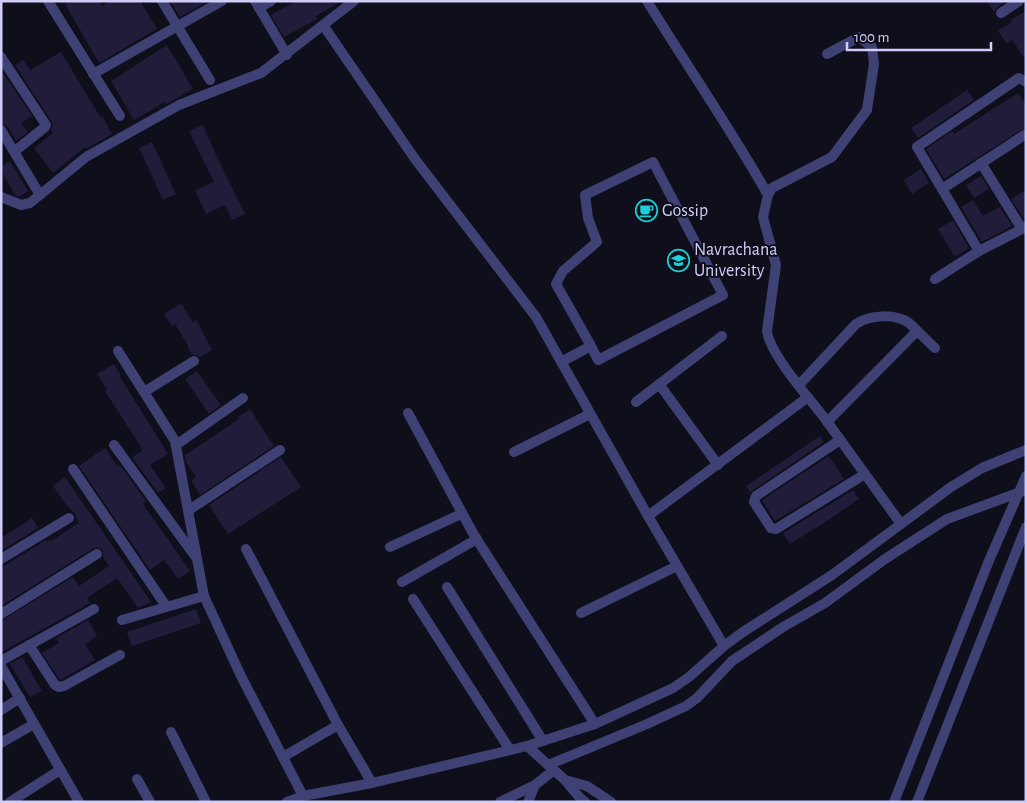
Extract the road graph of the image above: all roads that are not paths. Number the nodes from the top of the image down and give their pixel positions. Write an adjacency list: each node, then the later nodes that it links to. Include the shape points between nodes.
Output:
1 (48, 1): 15 (street)
2 (162, 1): 11 (street)
3 (222, 1): 11 (street)
4 (271, 1): 8 (street)
5 (354, 1): 10 (street)
6 (647, 1): 25 (street, via 736,138)
7 (1019, 1): 9 (street)
8 (257, 5): 12 (street)
9 (1001, 12)
10 (323, 25): 12 (street); 36 (street, via 415,159 536,317)
11 (178, 27): 15 (street); 16 (street)
12 (286, 54): 24 (street, via 261,73 179,105 86,157)
13 (827, 54): 25 (street, via 859,37 872,47 874,64 867,110 832,157 772,188)
14 (1, 57): 21 (street, via 46,125)
15 (93, 74): 18 (street)
16 (210, 80)
17 (1026, 82): 23 (street, via 1019,78 917,147)
18 (120, 116)
19 (1, 130): 21 (street)
20 (1024, 138): 22 (street)
21 (15, 151): 24 (street)
22 (981, 163): 23 (street); 27 (street)
23 (942, 189): 28 (street)
24 (40, 195): 26 (street, via 21,205)
25 (768, 195): 38 (street, via 763,217 776,265 768,338)
26 (1, 197)
27 (1024, 228): 28 (street)
28 (979, 251): 29 (street)
29 (935, 279)
30 (917, 331): 33 (street); 38 (street, via 899,319 863,319); 45 (street)
31 (722, 336): 37 (street)
32 (591, 346): 32 (street, via 556,284 563,271 597,242 588,218 585,195 653,162 723,295 598,360); 36 (street)
33 (935, 348)
34 (118, 351): 39 (street)
35 (194, 362): 39 (street)
36 (561, 362): 44 (street)
37 (659, 384): 42 (street); 52 (street)
38 (799, 385): 40 (street)
39 (144, 392): 48 (street)
40 (808, 396): 45 (street); 52 (street)
41 (243, 398): 48 (street)
42 (636, 402)
43 (408, 413): 58 (street)
44 (590, 414): 51 (street); 59 (street)
45 (827, 422): 46 (street)
46 (840, 440): 54 (street); 54 (street, via 756,496 754,502 771,528 776,530)
47 (114, 445): 68 (street)
48 (176, 445): 57 (street)
49 (280, 450): 57 (street)
50 (1026, 450): 61 (street, via 982,468)
51 (514, 452)
52 (718, 465): 59 (street)
53 (73, 469): 74 (street)
54 (865, 474): 61 (street)
55 (1026, 476): 56 (street)
56 (1022, 491): 95 (street, via 947,519 825,603 732,661 686,706); 111 (street, via 988,563)
57 (189, 510): 68 (street)
58 (461, 514): 63 (street); 64 (street)
59 (648, 516): 69 (street)
60 (69, 518): 67 (street)
61 (901, 524): 80 (street, via 832,575)
62 (1026, 527): 112 (street)
63 (477, 539): 70 (street); 87 (street)
64 (390, 546)
65 (246, 549): 88 (street)
66 (97, 554): 77 (street)
67 (1, 559)
68 (197, 559): 72 (street)
69 (677, 566): 76 (street); 80 (street)
70 (402, 582)
71 (447, 587): 90 (street)
72 (204, 596): 74 (street); 94 (street)
73 (413, 599): 93 (street)
74 (166, 606): 78 (street)
75 (94, 608): 79 (street)
76 (581, 613)
77 (1, 614)
78 (122, 620)
79 (29, 645): 81 (street, via 59,687); 82 (street)
80 (724, 646): 87 (street, via 673,688)
81 (120, 655)
82 (1, 661)
83 (1, 666): 84 (street)
84 (20, 698): 85 (street); 86 (street)
85 (1, 710)
86 (34, 724): 91 (street); 96 (street)
87 (595, 724): 90 (street)
88 (338, 725): 94 (street); 99 (street)
89 (171, 732): 105 (street)
90 (544, 741): 92 (street)
91 (1, 743)
92 (527, 746): 93 (street); 95 (street)
93 (510, 750): 99 (street)
94 (283, 757): 101 (street)
95 (551, 768): 98 (street); 100 (street)
96 (60, 770): 102 (street); 103 (street)
97 (137, 779): 104 (street)
98 (564, 780): 109 (street); 110 (street, via 588,786)
99 (372, 783): 101 (street)
100 (535, 785): 107 (street); 108 (street)
101 (303, 796): 106 (street)
102 (10, 802)
103 (79, 802)
104 (150, 802)
105 (206, 802)
106 (287, 802)
107 (500, 802)
108 (528, 802)
109 (585, 802)
110 (611, 802)
111 (894, 802)
112 (917, 802)

